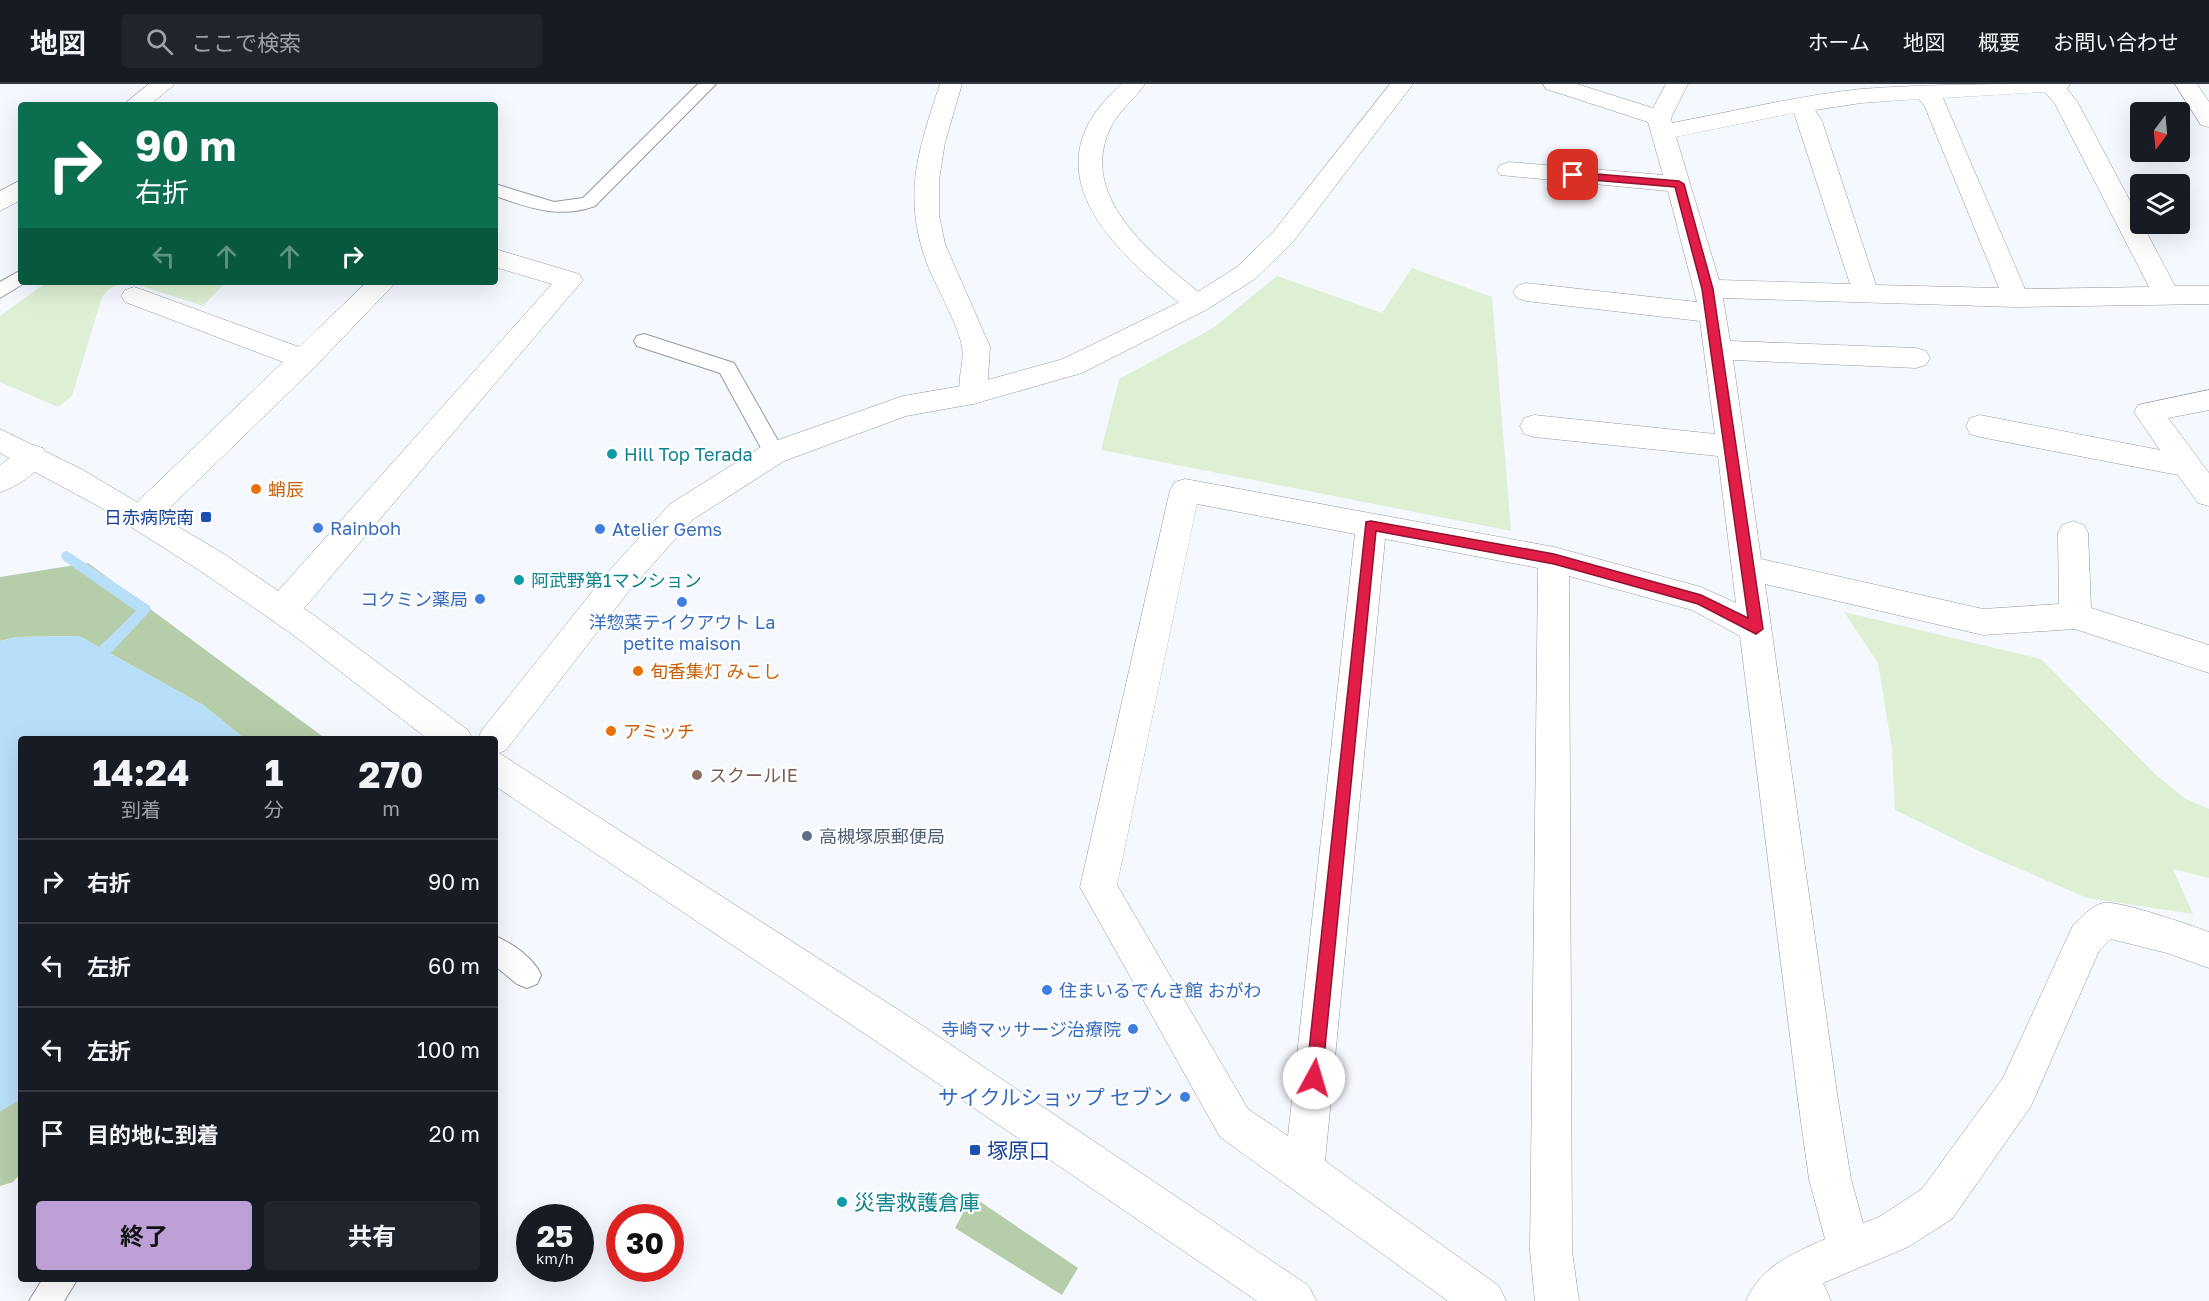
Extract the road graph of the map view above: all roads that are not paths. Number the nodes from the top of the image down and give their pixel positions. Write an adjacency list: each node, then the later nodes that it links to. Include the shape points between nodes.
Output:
1 (164, 84): 12 (street)
2 (708, 84): 19 (lane, via 589,202 571,208 552,208)
3 (951, 84): 37 (street, via 933,142 926,215 932,244 976,346)
4 (1134, 84): 32 (street, via 1095,133 1090,162 1098,200 1131,248)
5 (1402, 84): 32 (street, via 1283,237 1246,273)
6 (1554, 84): 15 (street)
7 (1677, 84): 15 (street)
8 (2186, 84): 14 (street)
9 (2055, 85): 11 (street); 27 (street)
10 (1856, 90): 11 (street); 13 (street)
11 (1926, 93): 30 (street, via 1936,105)
12 (139, 102)
13 (1800, 105): 15 (street); 26 (street, via 1810,121)
14 (2209, 120)
15 (1662, 125): 17 (street)
16 (1509, 170): 17 (street)
17 (1679, 184): 31 (street)
18 (18, 190): 20 (street)
19 (498, 191)
20 (0, 203)
21 (498, 259): 53 (street, via 570,280)
22 (18, 278): 24 (lane)
23 (380, 285): 36 (street)
24 (0, 291)
25 (1526, 292): 31 (street)
26 (1866, 293): 30 (street); 31 (street)
27 (2166, 294): 28 (street); 30 (street)
28 (2209, 295)
29 (134, 296): 36 (street)
30 (2016, 297)
31 (1710, 301): 34 (street)
32 (1197, 304): 37 (street, via 1072,366)
33 (644, 341): 43 (lane, via 727,368)
34 (1718, 350): 35 (street); 42 (street)
35 (1916, 358)
36 (305, 360): 48 (street)
37 (973, 394): 43 (street, via 903,406)
38 (2209, 400): 45 (street, via 2148,412)
39 (1534, 426): 42 (street)
40 (1980, 426): 45 (street)
41 (0, 440): 44 (street)
42 (1731, 447): 52 (street)
43 (774, 453): 58 (street, via 681,512 618,582)
44 (33, 456): 46 (street); 48 (street)
45 (2188, 466): 47 (street)
46 (0, 481)
47 (2209, 495)
48 (140, 518): 53 (street)
49 (1371, 525): 51 (street); 63 (street); 63 (street, via 1185,490 1098,887 1234,1123)
50 (2073, 533): 54 (street)
51 (1554, 559): 55 (street, via 1701,600); 70 (street, via 1551,1251)
52 (1748, 568): 54 (street, via 1983,622); 55 (street)
53 (281, 609): 57 (street)
54 (2075, 616): 56 (street)
55 (1756, 629): 64 (street, via 1818,1100 1830,1179)
56 (2209, 659)
57 (451, 736)
58 (497, 736)
59 (498, 768): 68 (street)
60 (2209, 950): 64 (street, via 2105,920 2086,938 2017,1092 1937,1204 1893,1232)
61 (498, 952): 62 (lane)
62 (527, 975)
63 (1304, 1171): 69 (street)
64 (1849, 1250): 66 (street)
65 (59, 1282): 67 (lane)
66 (1790, 1292)
67 (45, 1301)
68 (1294, 1301)
69 (1484, 1301)
70 (1557, 1301)

